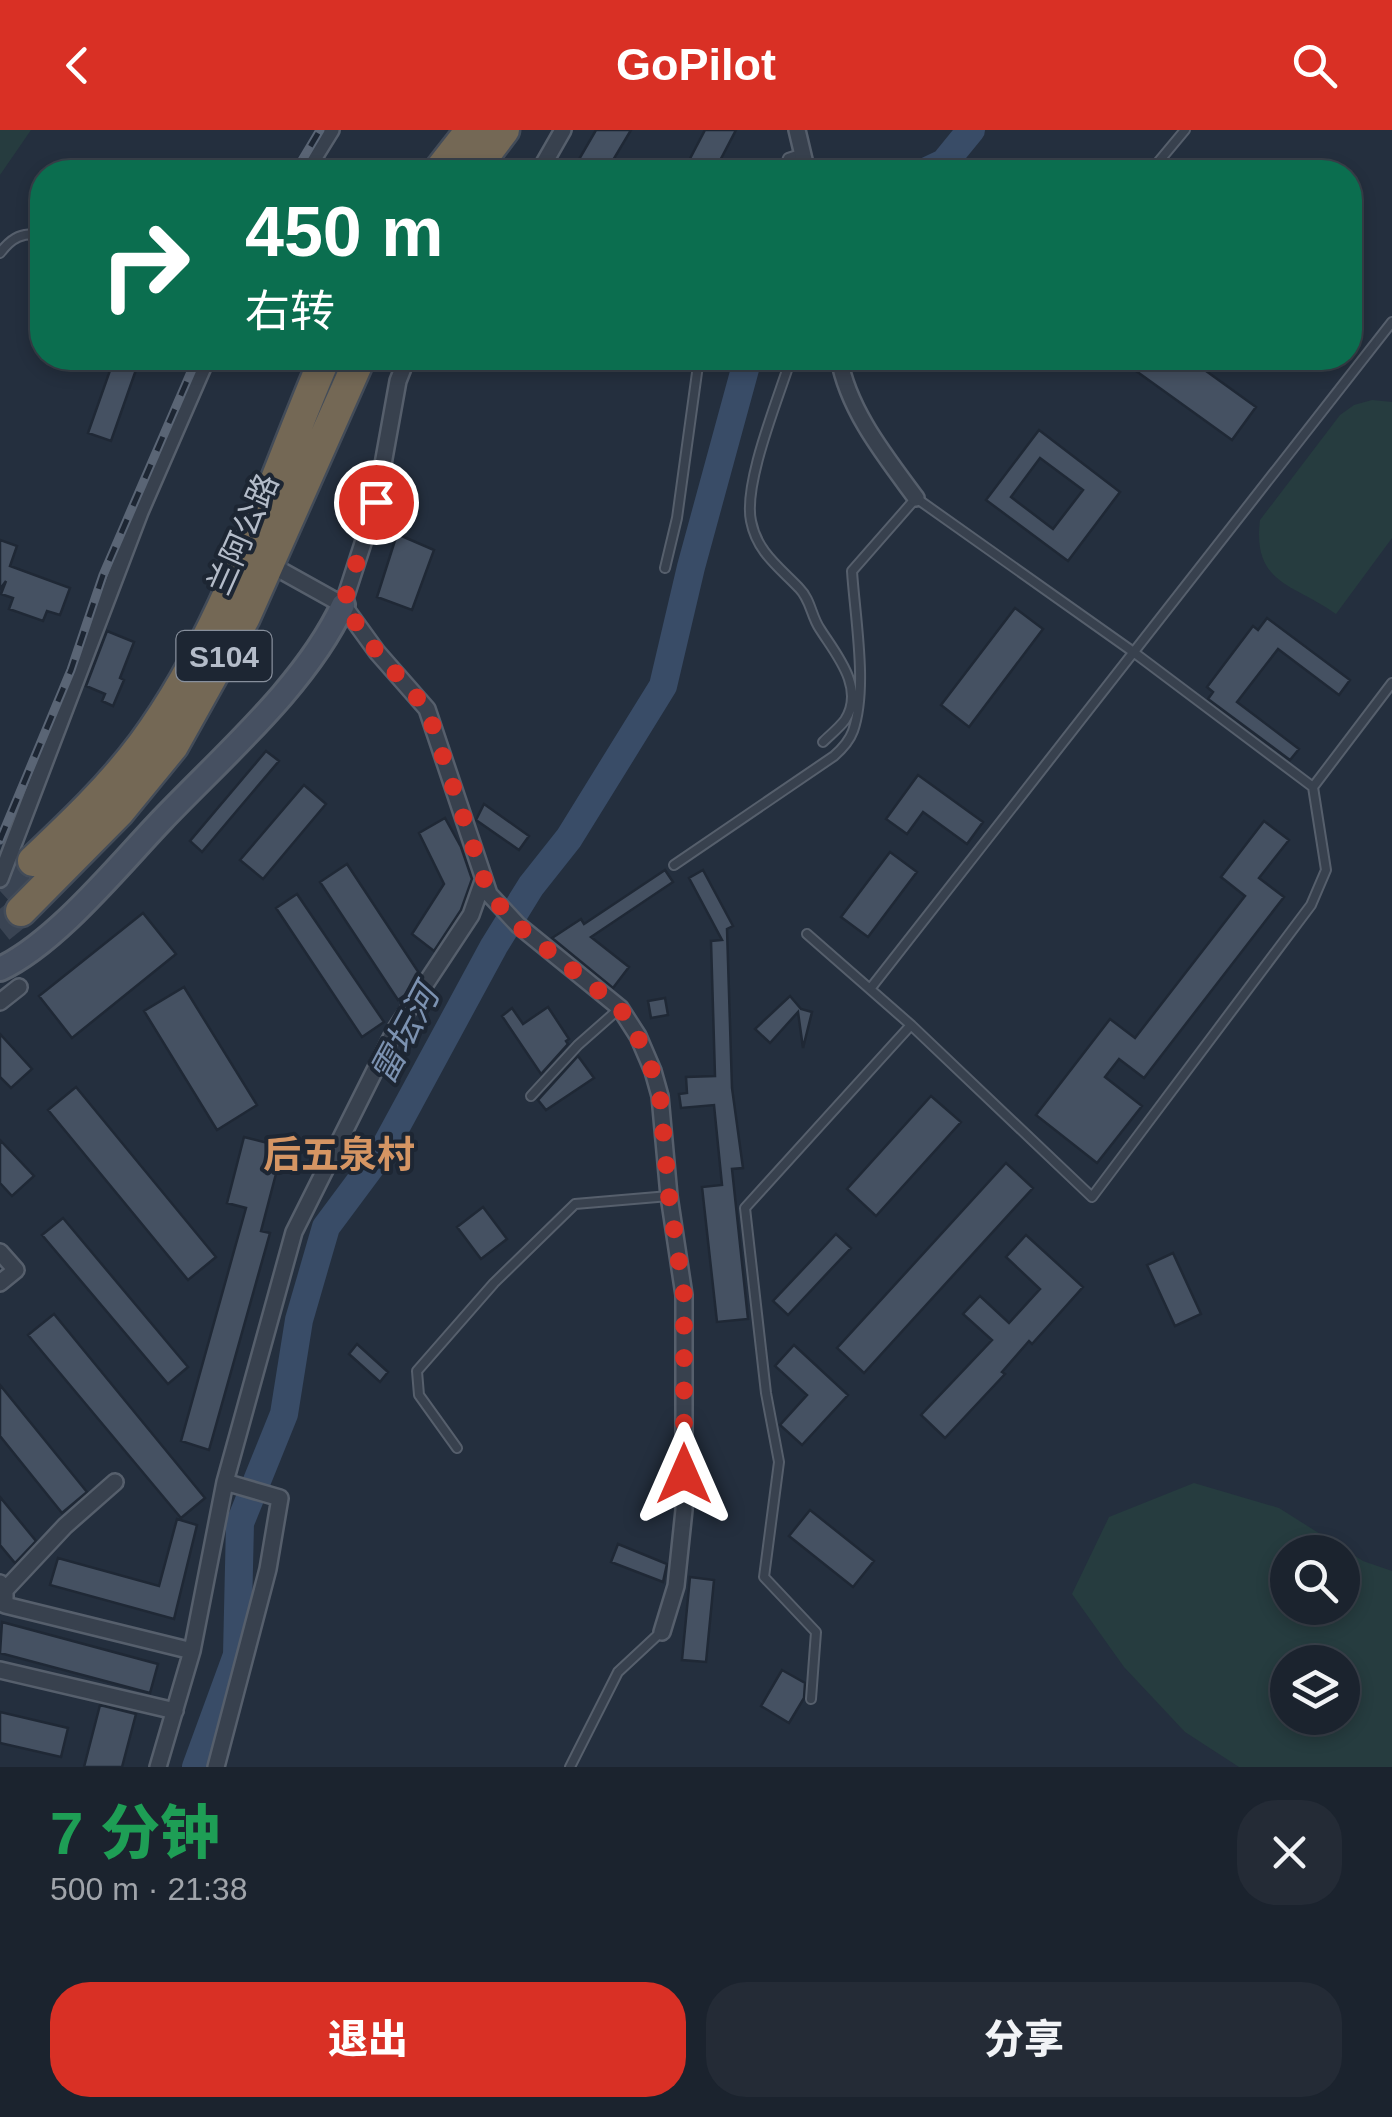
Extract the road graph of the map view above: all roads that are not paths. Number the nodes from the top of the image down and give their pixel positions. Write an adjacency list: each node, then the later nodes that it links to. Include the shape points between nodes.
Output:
1 (331, 130): 8 (street)
2 (471, 130): 9 (highway)
3 (504, 130): 10 (highway)
4 (563, 130): 11 (street)
5 (798, 130): 7 (street)
6 (1185, 130): 14 (lane)
7 (803, 154): 12 (lane); 13 (street)
8 (312, 160)
9 (447, 160)
10 (481, 160)
11 (546, 160)
12 (787, 160)
13 (804, 160)
14 (1160, 160)
15 (30, 233): 16 (lane)
16 (0, 253)
17 (1392, 322): 18 (lane)
18 (1362, 360)
19 (202, 370): 37 (street, via 140,512)
20 (321, 370): 28 (highway, 兰阿公路 / S104)
21 (354, 370): 28 (highway, 兰阿公路 / S104)
22 (402, 370): 30 (street, via 376,502)
23 (697, 370): 29 (lane)
24 (788, 370): 33 (lane, via 750,515 759,546 805,595 846,667 846,718)
25 (841, 370): 27 (street, via 874,442)
26 (1354, 370): 31 (lane)
27 (916, 498): 31 (lane); 36 (lane, via 852,571 859,693 847,744)
28 (258, 559): 30 (street); 35 (highway, 兰阿公路 / S104, via 142,744 88,810); 39 (highway, 兰阿公路 / S104, via 245,618 172,746 118,812)
29 (665, 568)
30 (343, 605): 38 (street, via 427,709); 41 (street, via 329,635 274,702 74,914)
31 (1132, 651): 34 (lane); 43 (lane)
32 (1392, 683): 34 (lane)
33 (823, 742)
34 (1312, 787): 46 (lane, via 1326,870 1310,905 1092,1196)
35 (33, 861)
36 (674, 866)
37 (0, 879)
38 (486, 887): 45 (street, via 518,926); 53 (street, via 396,1030 294,1232)
39 (20, 911)
40 (807, 934): 43 (lane)
41 (1, 963)
42 (19, 988): 44 (street)
43 (870, 989): 46 (lane)
44 (0, 1002)
45 (620, 1008): 47 (lane); 48 (street, via 646,1052 660,1096)
46 (911, 1025): 58 (lane, via 745,1208 779,1462 764,1577 816,1632)
47 (532, 1096)
48 (669, 1196): 51 (lane, via 575,1204 446,1335 417,1371 419,1395); 55 (street, via 684,1295 684,1510 676,1586)
49 (0, 1252): 50 (street, via 16,1270)
50 (0, 1283)
51 (457, 1448)
52 (115, 1482): 54 (street)
53 (224, 1482): 56 (street); 61 (street, via 280,1498)
54 (3, 1587): 56 (street, via 5,1605)
55 (662, 1632): 62 (lane, via 618,1672)
56 (192, 1651): 59 (street)
57 (0, 1670): 59 (street)
58 (811, 1699)
59 (175, 1711): 60 (street)
60 (158, 1767)
61 (216, 1767)
62 (570, 1767)

